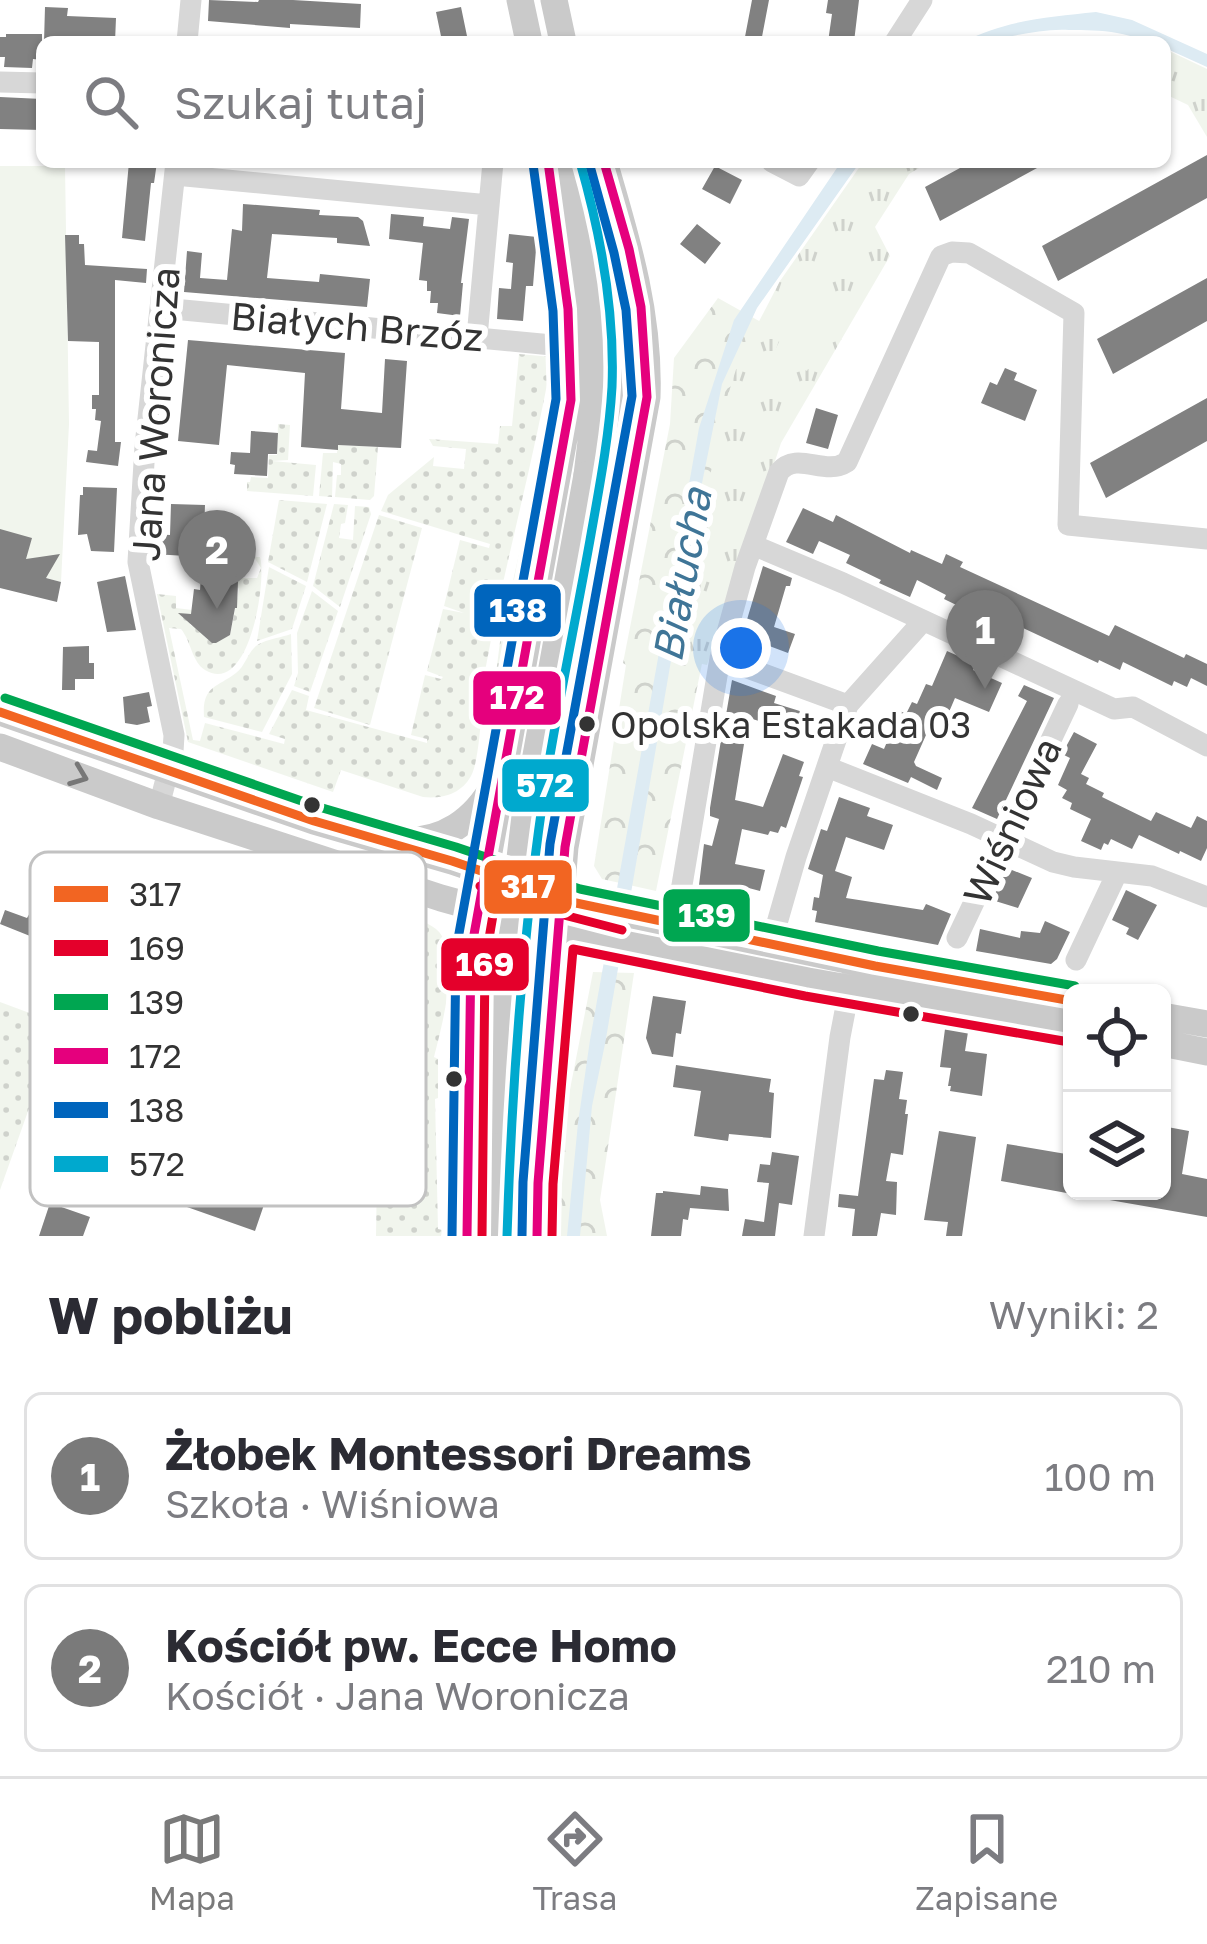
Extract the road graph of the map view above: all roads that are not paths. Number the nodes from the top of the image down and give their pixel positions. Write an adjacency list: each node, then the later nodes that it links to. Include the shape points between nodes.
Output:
1 (191, 0): 5 (street)
2 (520, 0): 6 (main road)
3 (554, 0): 7 (main road)
4 (922, 0): 8 (street)
5 (188, 36)
6 (528, 36)
7 (562, 36)
8 (900, 36)
9 (0, 82): 10 (street)
10 (36, 83)
11 (492, 168): 17 (street)
12 (549, 168): 29 (main road, via 569,295 571,400)
13 (566, 168): 21 (main road, via 596,322)
14 (591, 168): 21 (main road, via 618,318 619,393)
15 (606, 168): 32 (main road, via 638,287 648,367)
16 (175, 169): 17 (street); 18 (street, Jana Woronicza)
17 (489, 206): 19 (street)
18 (162, 308): 19 (street, Białych Brzóz); 34 (street, Jana Woronicza, via 138,562 174,736)
19 (477, 338): 20 (street, Białych Brzóz)
20 (552, 345)
21 (598, 478): 60 (main road, bridge, via 525,816 506,971)
22 (1207, 539): 23 (street, via 1068,525 1074,313 969,253 952,252 941,256 847,463 784,465)
23 (753, 545): 24 (street, Wiśniowa); 25 (street)
24 (922, 621): 26 (street); 30 (street, Wiśniowa, via 1114,709 1133,706)
25 (720, 658): 26 (street); 44 (street)
26 (848, 704): 33 (street)
27 (1068, 704): 38 (street, Wiśniowa)
28 (0, 712): 34 (main road)
29 (508, 738): 32 (main road); 35 (main road)
30 (1207, 746)
31 (0, 747): 36 (main road, one-way to 36)
32 (581, 751): 47 (main road)
33 (827, 766): 38 (street); 51 (street)
34 (169, 770): 36 (street, Jana Woronicza); 37 (main road)
35 (502, 772): 37 (main road, via 475,813 444,835); 42 (main road)
36 (159, 806): 39 (main road)
37 (367, 838): 40 (main road)
38 (1003, 839): 43 (street, via 1053,862); 50 (street, Wiśniowa)
39 (302, 852)
40 (416, 852)
41 (426, 855): 42 (main road)
42 (485, 872): 47 (main road); 48 (main road)
43 (1117, 873): 46 (street, via 1168,880); 52 (street)
44 (681, 891)
45 (426, 892): 48 (main road)
46 (1207, 897)
47 (561, 898): 49 (main road); 51 (main road)
48 (477, 908): 49 (main road); 61 (main road)
49 (559, 931): 53 (main road); 64 (main road)
50 (957, 938)
51 (770, 944): 53 (main road)
52 (1076, 960)
53 (852, 976): 54 (main road); 57 (main road); 65 (street)
54 (1063, 999)
55 (1171, 1018): 56 (main road)
56 (1207, 1024)
57 (1063, 1025)
58 (1171, 1045): 59 (main road)
59 (1207, 1052)
60 (506, 1121): 62 (main road); 63 (main road)
61 (466, 1236)
62 (492, 1236)
63 (514, 1236)
64 (537, 1236)
65 (814, 1236)

